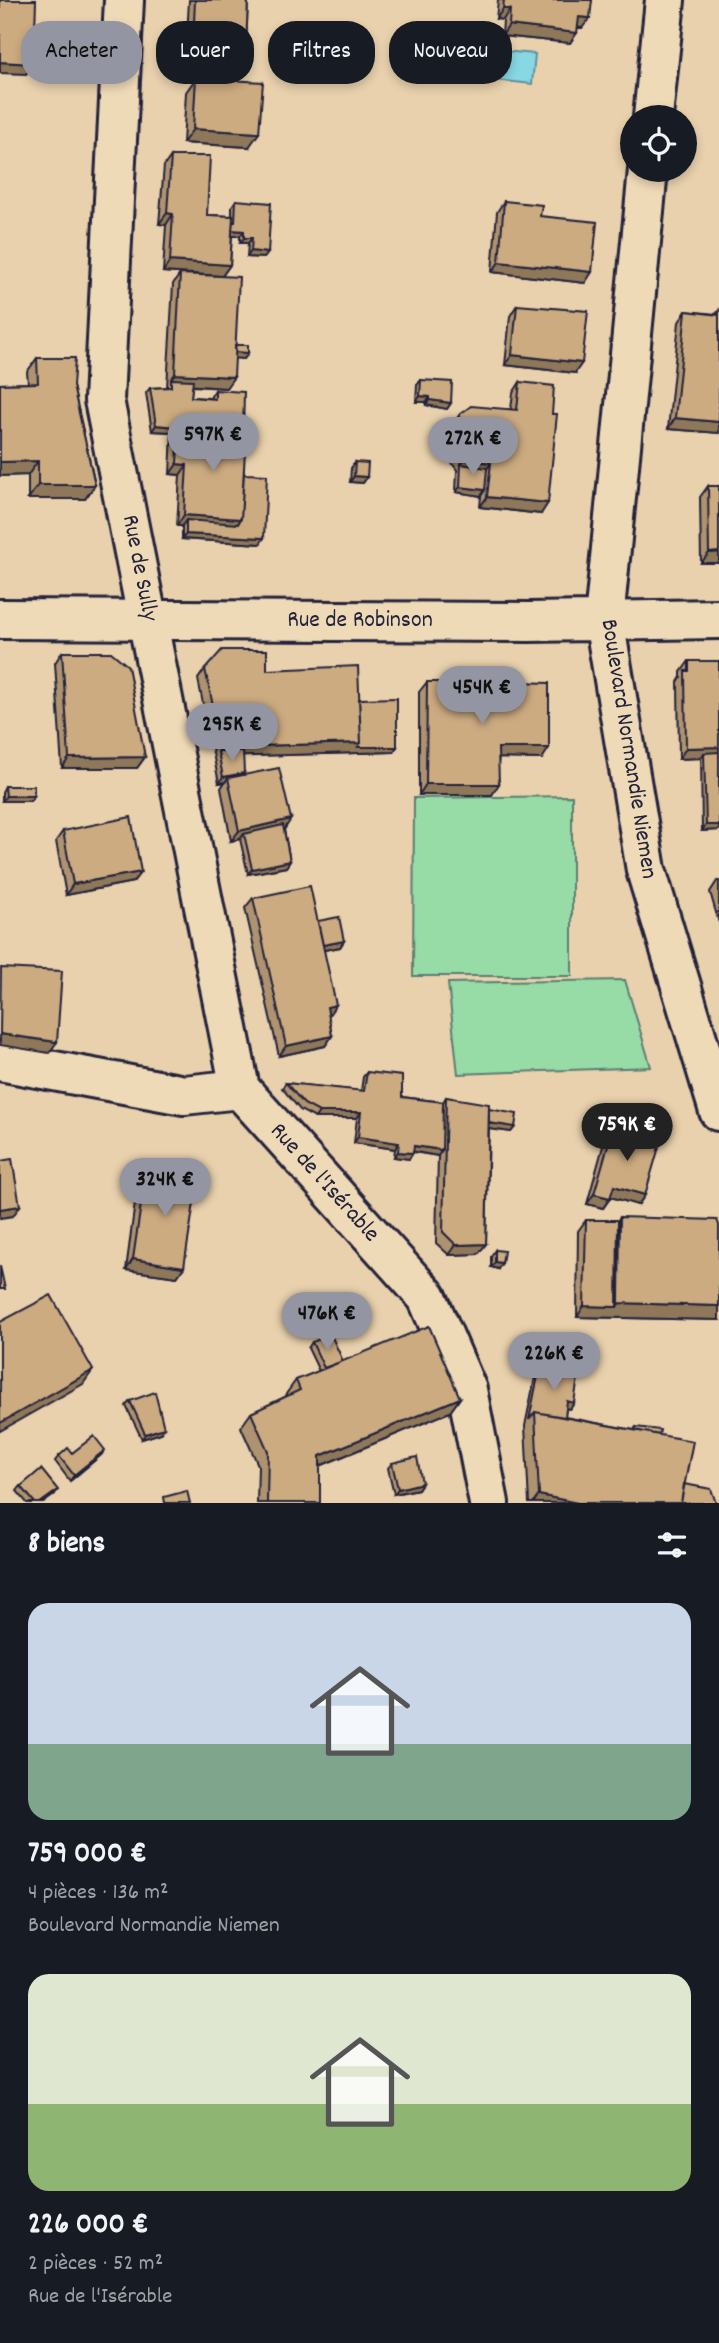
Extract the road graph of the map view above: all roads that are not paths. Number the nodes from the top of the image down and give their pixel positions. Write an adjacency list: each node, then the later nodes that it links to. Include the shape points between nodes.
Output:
1 (124, 0): 7 (street, Rue de Sully, via 104,400)
2 (665, 0): 3 (street)
3 (654, 105)
4 (647, 182): 8 (street, Boulevard Normandie Niemen)
5 (0, 619): 7 (street, Rue de Robinson)
6 (719, 619): 8 (street, Rue de Robinson)
7 (149, 620): 8 (street, Rue de Robinson); 10 (street, Rue de Sully)
8 (604, 620): 11 (street, Boulevard Normandie Niemen, via 646,870)
9 (0, 1061): 10 (street, via 184,1095)
10 (240, 1089): 12 (street, Rue de l'Isérable, via 427,1297 467,1390)
11 (719, 1111)
12 (489, 1503)

